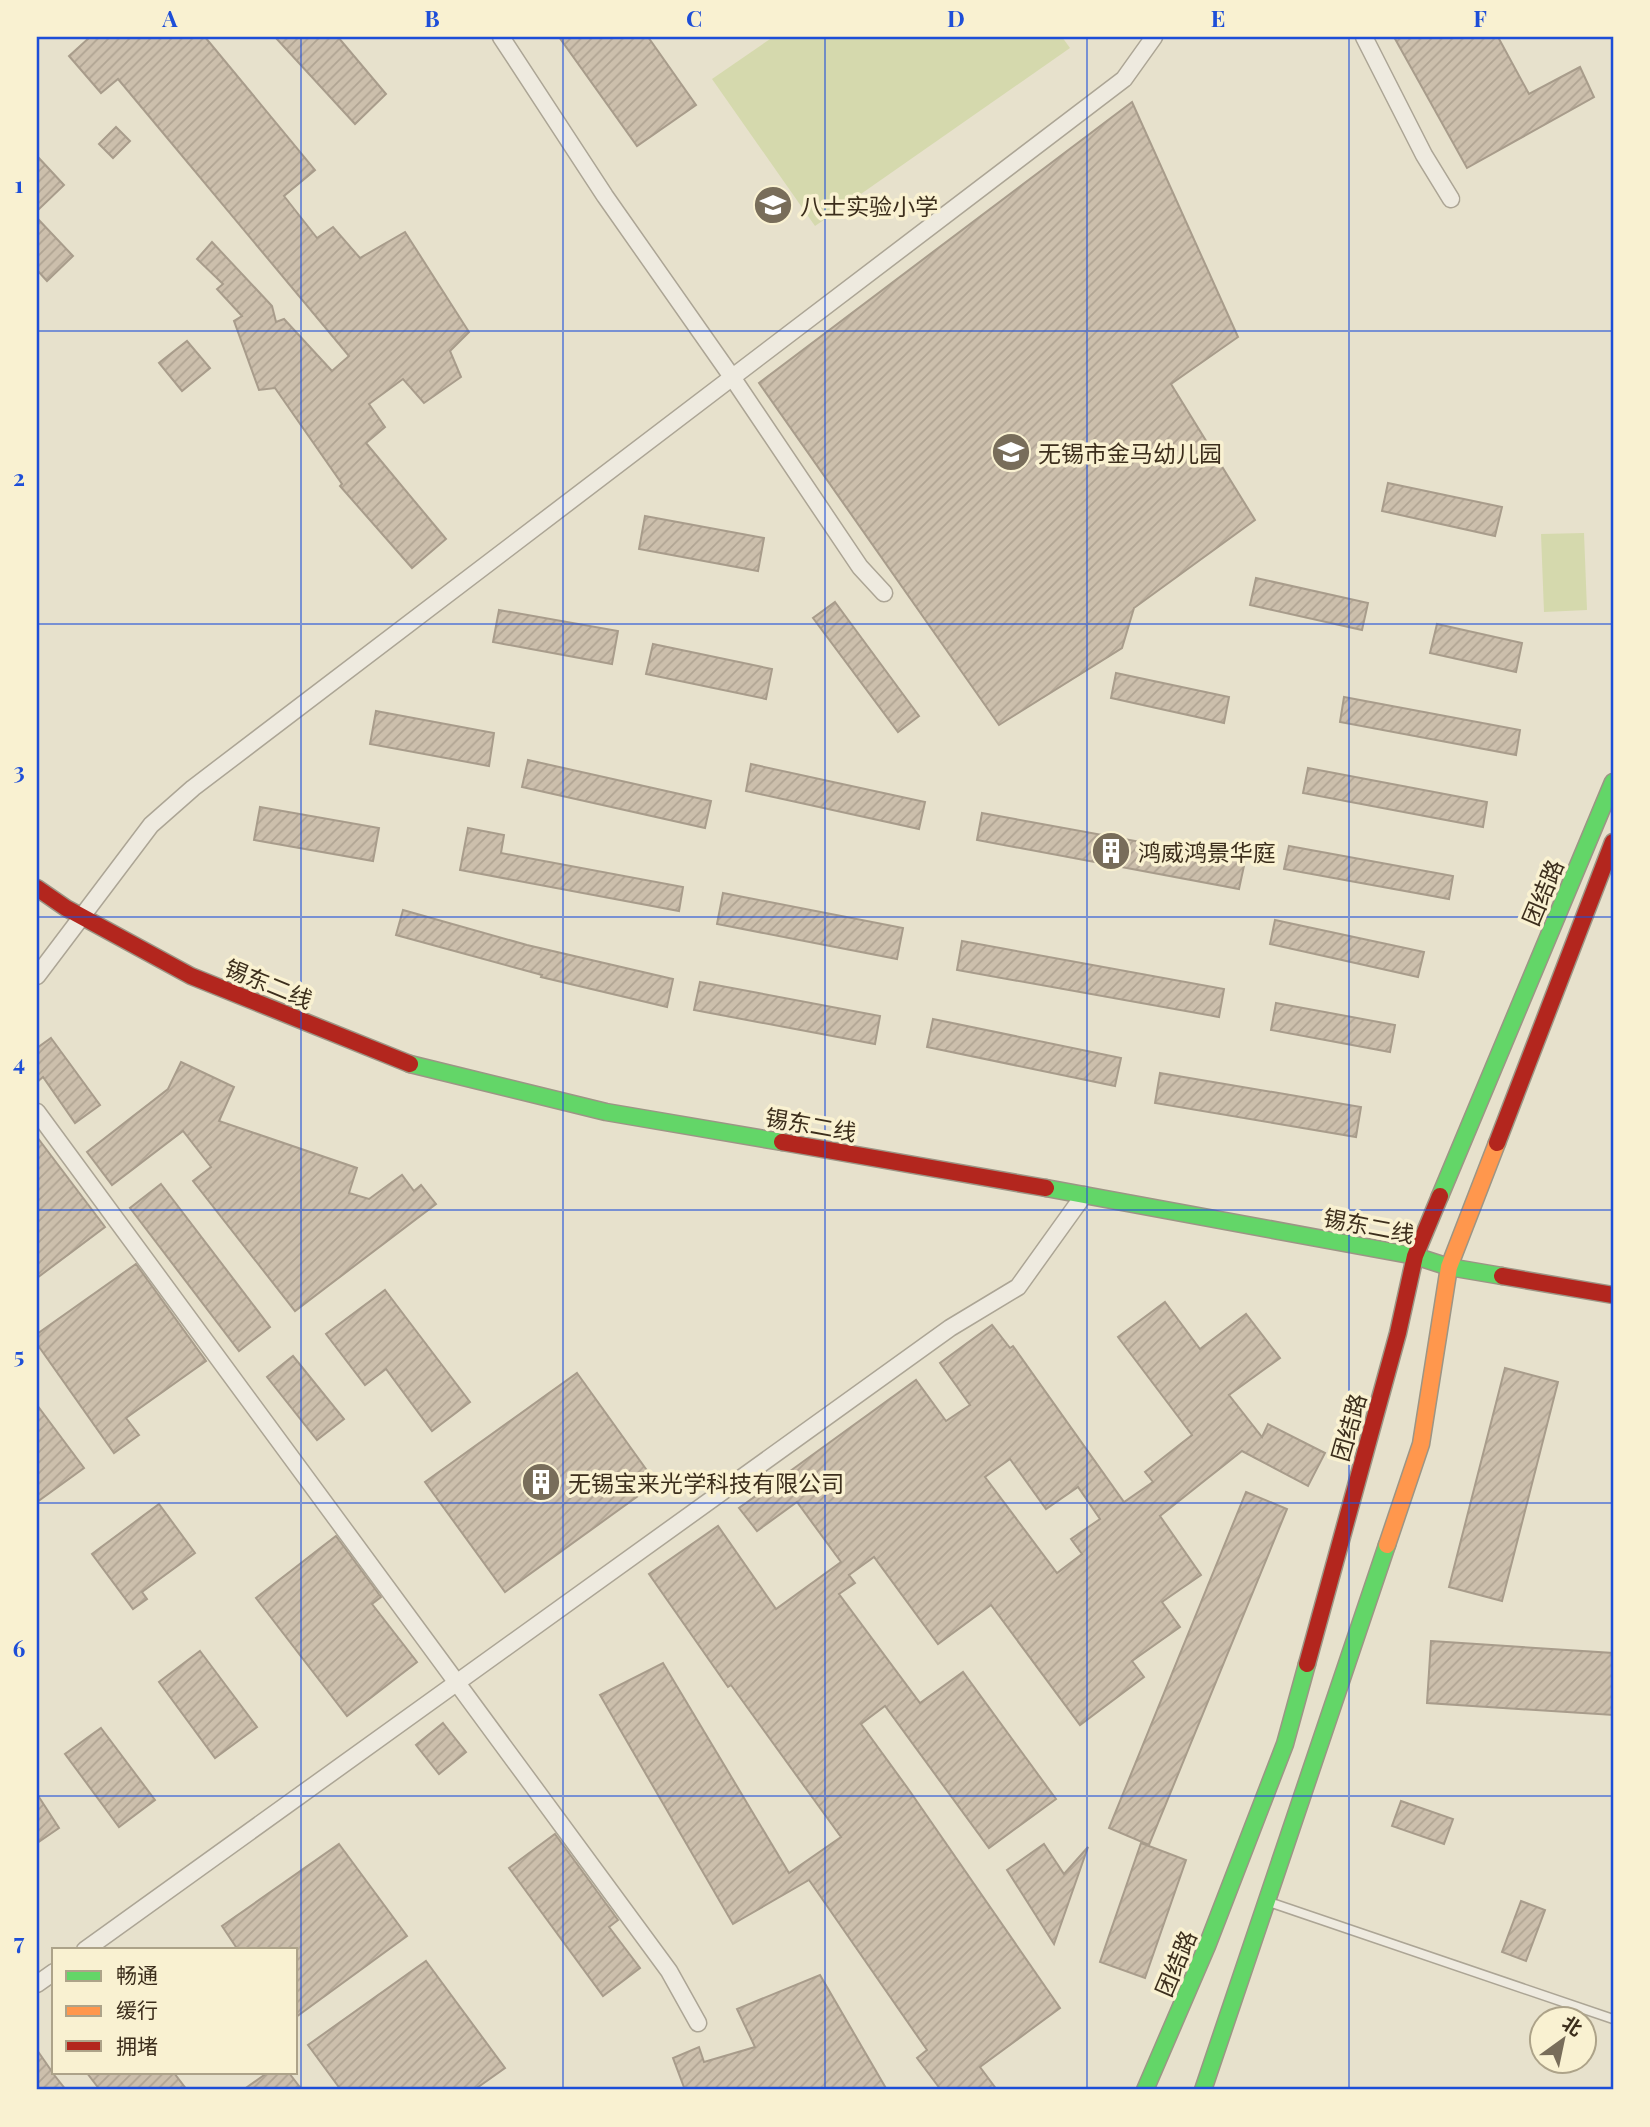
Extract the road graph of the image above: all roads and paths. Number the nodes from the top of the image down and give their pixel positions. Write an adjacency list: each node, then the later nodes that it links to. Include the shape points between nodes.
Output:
1 (501, 37): 5 (street)
2 (1154, 37): 5 (street, via 1124,79)
3 (1364, 37): 4 (street)
4 (1451, 199)
5 (732, 377): 6 (street, via 860,567); 10 (street, via 193,788 151,825)
6 (884, 593)
7 (1613, 782): 14 (main road, 团结路)
8 (1613, 842): 15 (main road, 团结路)
9 (37, 888): 10 (main road, 锡东二线)
10 (80, 916): 11 (street); 13 (main road, 锡东二线, via 191,976 401,1062 606,1112)
11 (37, 976)
12 (37, 1112): 17 (street)
13 (1084, 1195): 14 (main road, 锡东二线); 17 (street, via 1018,1287 950,1328)
14 (1415, 1256): 15 (main road, 锡东二线); 24 (main road, 团结路, via 1285,1744)
15 (1449, 1267): 16 (main road, 锡东二线); 18 (main road, 团结路, via 1421,1444)
16 (1613, 1295)
17 (456, 1682): 19 (street); 23 (street, via 669,1971)
18 (1267, 1901): 22 (lane); 25 (main road, 团结路)
19 (88, 1948)
20 (52, 1973): 21 (street)
21 (37, 1984)
22 (1613, 2019)
23 (698, 2023)
24 (1145, 2090)
25 (1203, 2090)

